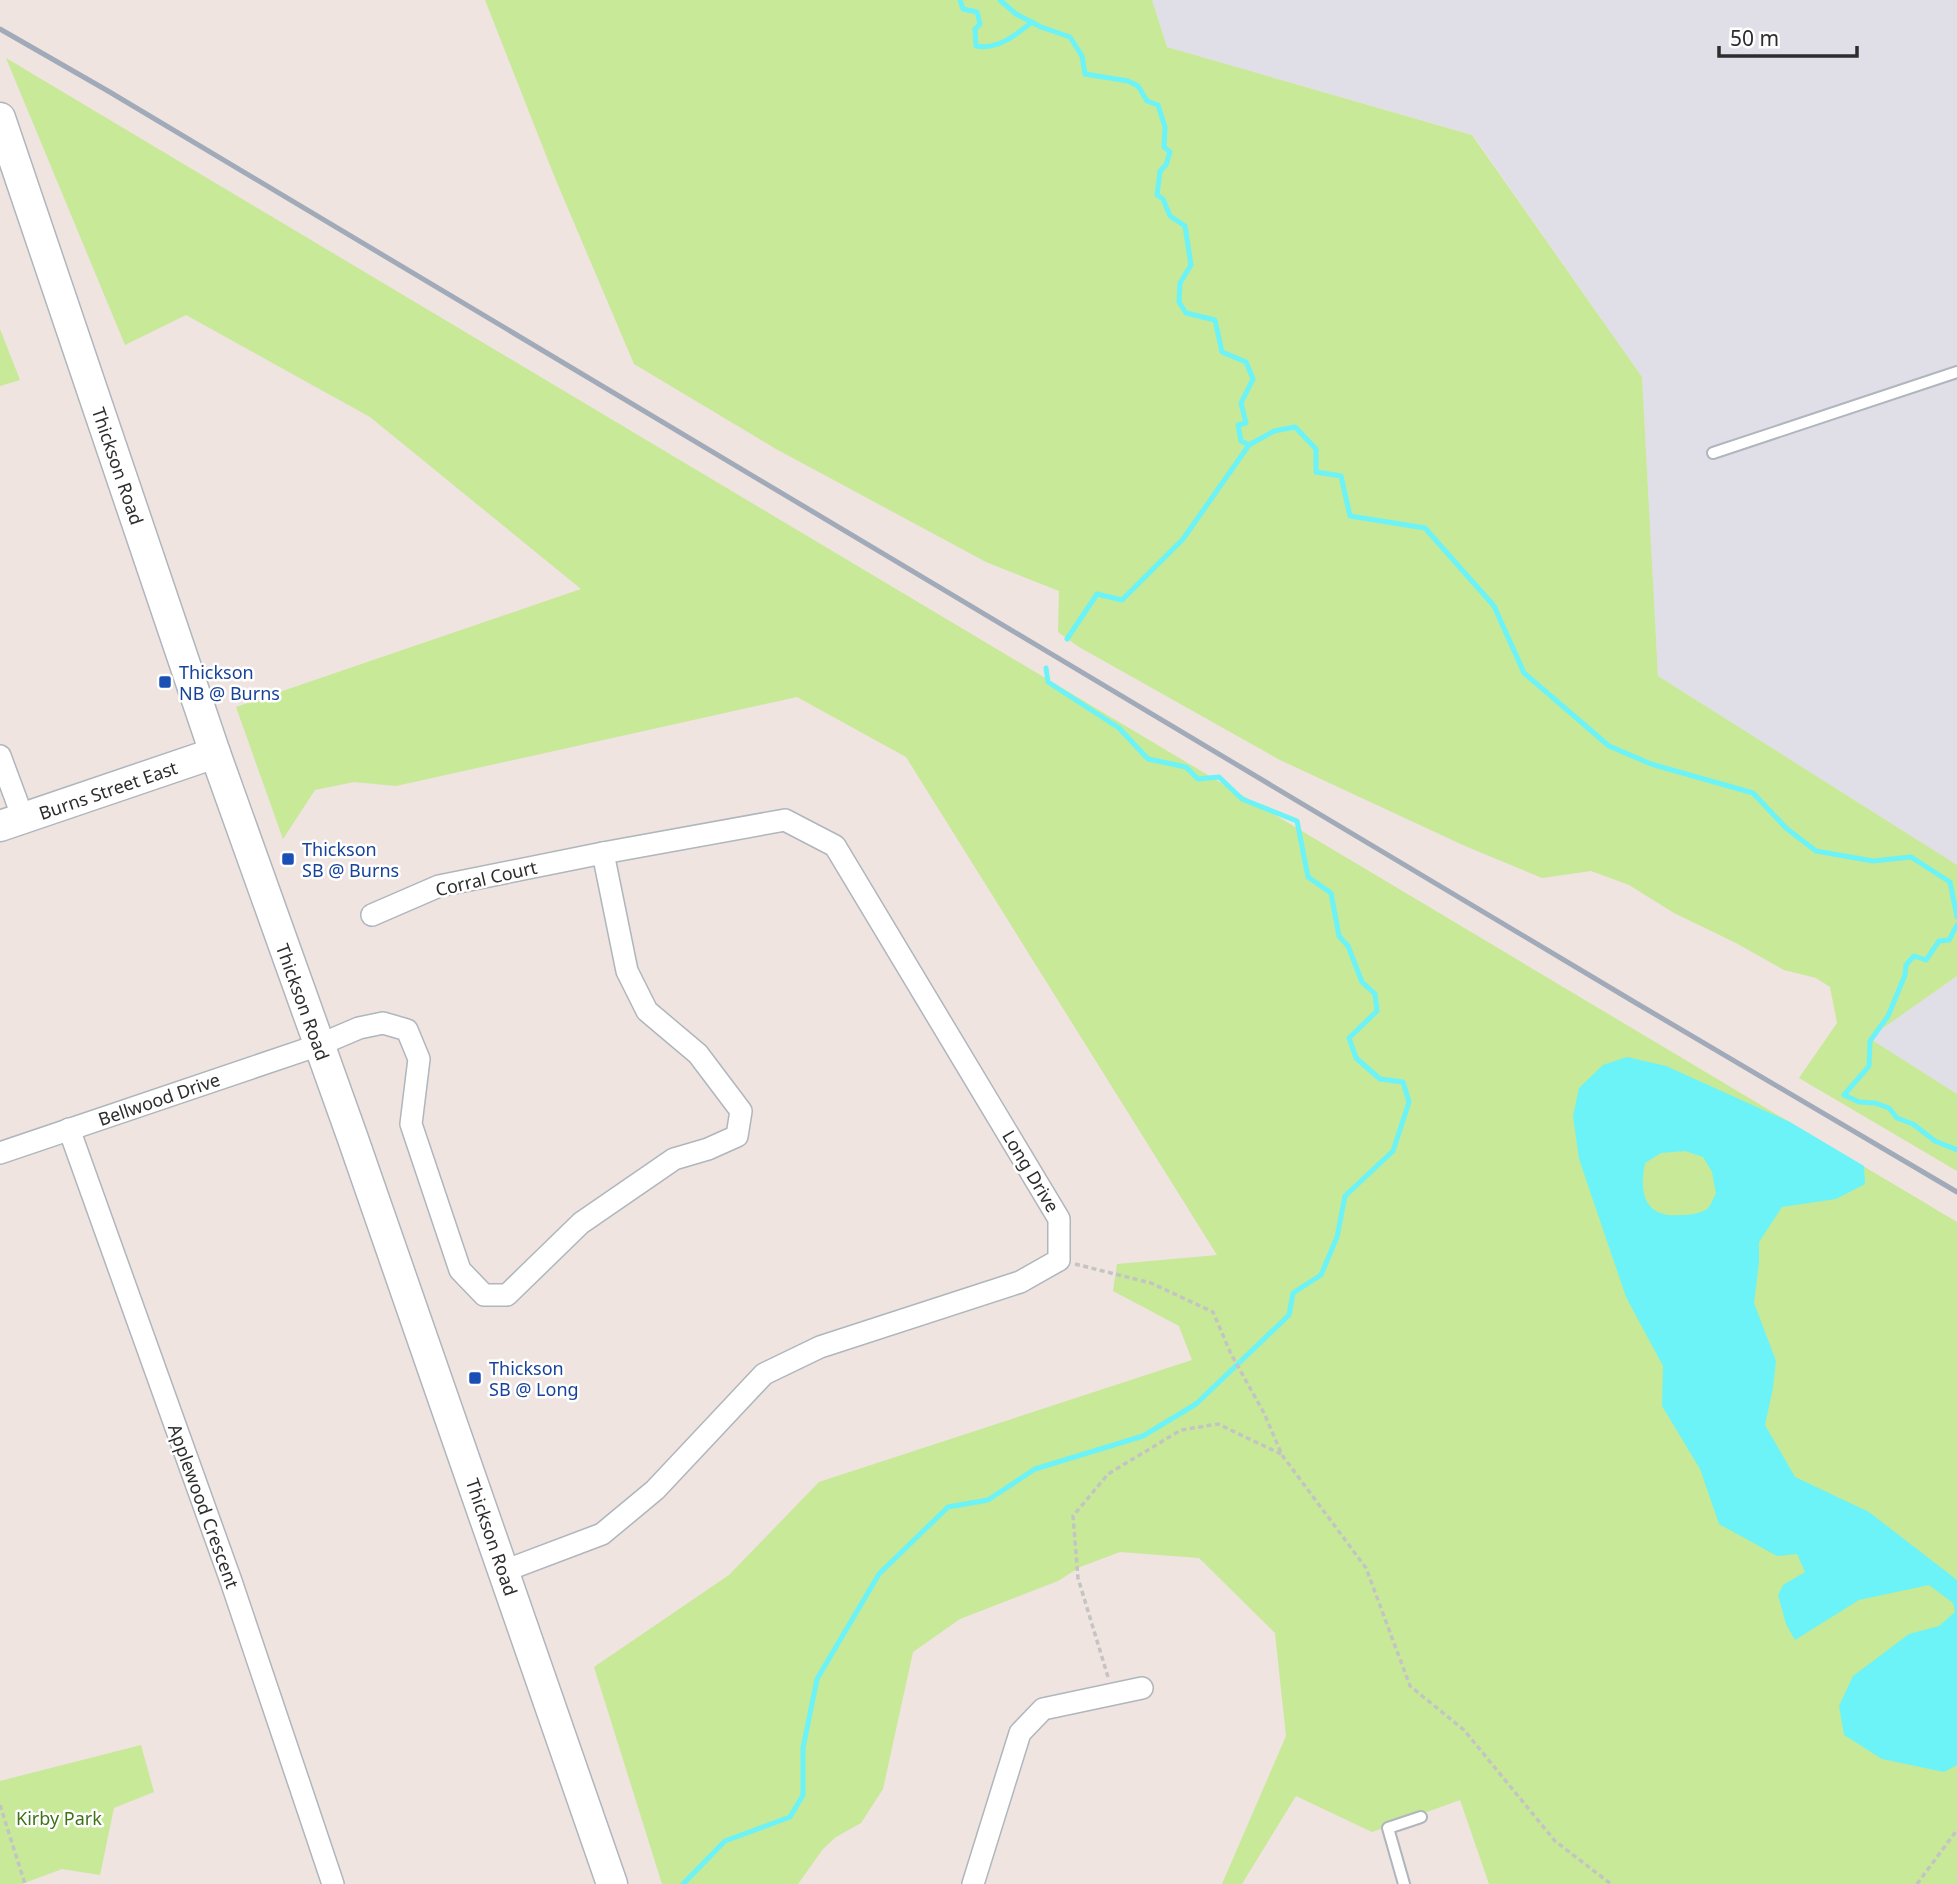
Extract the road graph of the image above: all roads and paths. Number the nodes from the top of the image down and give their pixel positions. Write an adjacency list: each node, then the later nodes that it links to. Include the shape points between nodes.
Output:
1 (0, 118): 4 (main road, Thickson Road)
2 (1957, 372): 3 (lane)
3 (1713, 453)
4 (215, 753): 6 (main road, Burns Street East); 9 (main road, Thickson Road)
5 (0, 756): 6 (street)
6 (12, 822)
7 (603, 853): 8 (street, Corral Court, via 439,886); 9 (street, Bellwood Drive, via 627,971 647,1011 698,1054 741,1111 737,1136 674,1158 580,1223 507,1295 484,1295 460,1270 411,1124 419,1059 407,1030 383,1023); 12 (street, Long Drive, via 785,820 835,846 1059,1219)
8 (372, 915)
9 (318, 1045): 10 (street, Bellwood Drive); 14 (main road, Thickson Road)
10 (69, 1129): 11 (street, Bellwood Drive); 21 (street, Applewood Crescent, via 231,1581)
11 (0, 1153)
12 (1059, 1260): 13 (path, via 1151,1283 1213,1312); 14 (street, via 1020,1282 820,1347 764,1374 655,1490 602,1534)
13 (1282, 1455): 16 (path, via 1218,1424 1181,1430 1108,1474 1073,1516 1078,1578); 25 (path, via 1366,1567 1410,1686 1464,1730 1555,1841)
14 (504, 1572): 22 (main road, Thickson Road)
15 (1142, 1689): 16 (street)
16 (1113, 1695): 23 (street, via 1043,1709 1020,1733)
17 (0, 1805): 20 (path)
18 (1421, 1817): 24 (lane, via 1388,1828)
19 (1957, 1830): 26 (path)
20 (25, 1884)
21 (333, 1884)
22 (612, 1884)
23 (973, 1884)
24 (1404, 1884)
25 (1611, 1884)
26 (1917, 1884)

